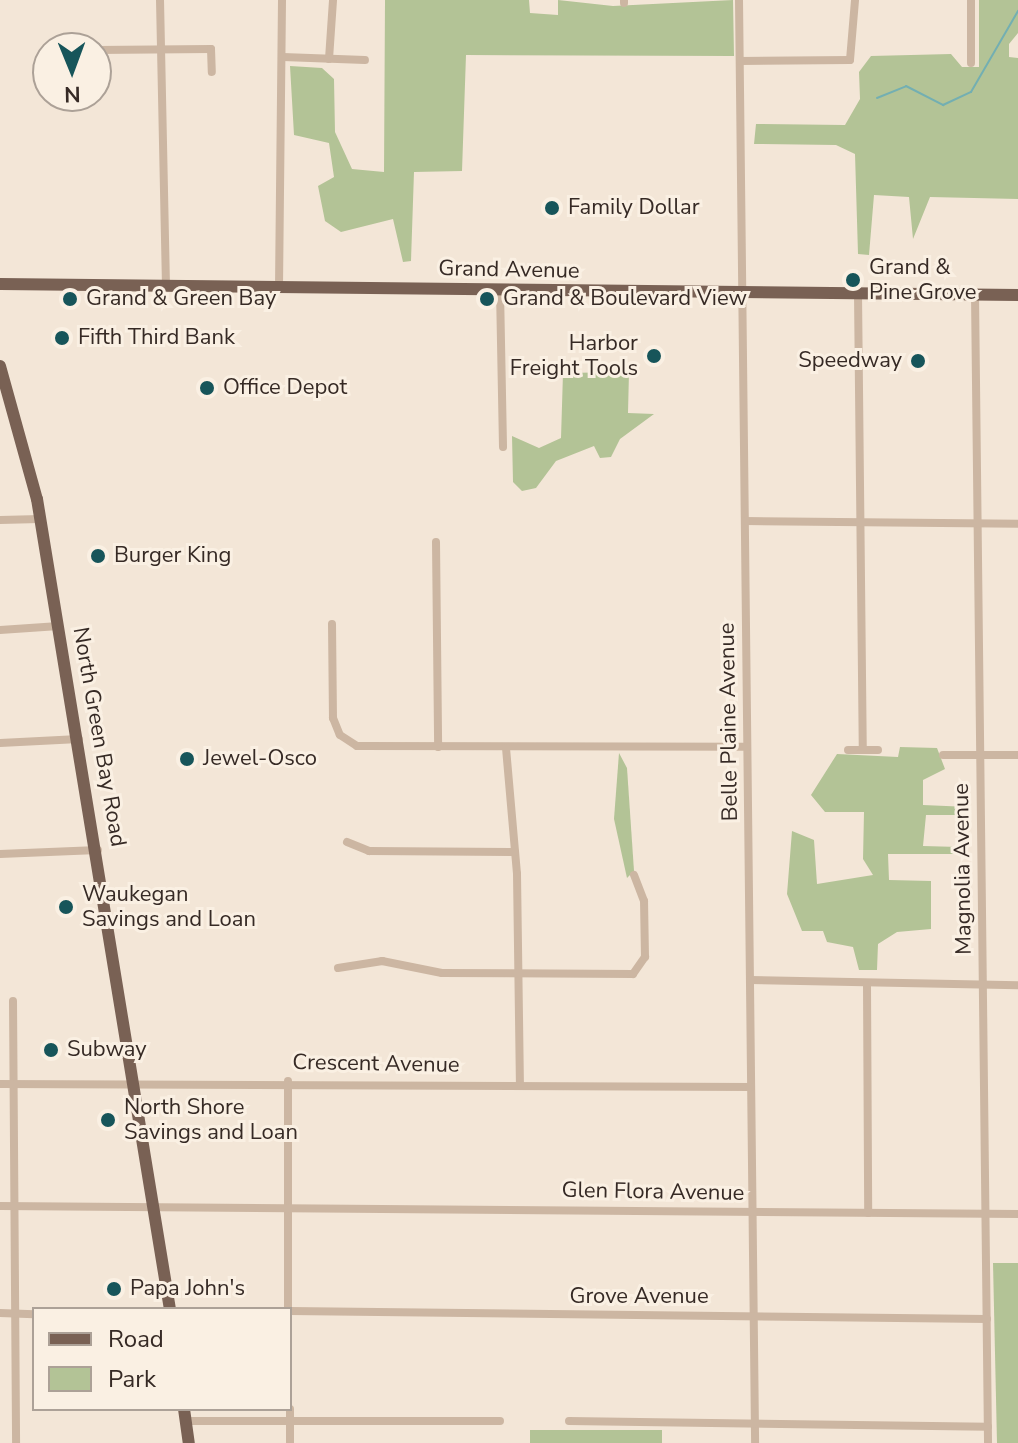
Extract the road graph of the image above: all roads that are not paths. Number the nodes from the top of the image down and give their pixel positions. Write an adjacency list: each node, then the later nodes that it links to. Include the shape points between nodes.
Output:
1 (160, 0): 8 (street)
2 (282, 0): 9 (street)
3 (333, 0): 10 (street)
4 (739, 0): 12 (street, Belle Plaine Avenue)
5 (855, 0): 12 (street, via 850,60)
6 (971, 0): 13 (street)
7 (112, 50): 8 (street)
8 (161, 50): 14 (street, via 211,49); 16 (street)
9 (283, 57): 10 (street); 17 (street)
10 (329, 59): 11 (street)
11 (365, 60)
12 (740, 61): 19 (street, Belle Plaine Avenue)
13 (971, 63)
14 (212, 72)
15 (2, 285): 16 (main road, Grand Avenue)
16 (166, 286): 17 (main road, Grand Avenue)
17 (279, 287): 18 (main road, Grand Avenue)
18 (500, 290): 19 (main road, Grand Avenue); 25 (street)
19 (743, 292): 20 (main road, Grand Avenue); 28 (street, Belle Plaine Avenue)
20 (858, 293): 21 (main road, Grand Avenue); 29 (street)
21 (975, 294): 22 (main road, Grand Avenue); 30 (street, Magnolia Avenue)
22 (1018, 295)
23 (0, 366): 24 (main road, North Green Bay Road)
24 (6, 397): 26 (main road, North Green Bay Road)
25 (503, 447)
26 (40, 519): 27 (street); 34 (main road, North Green Bay Road)
27 (0, 520)
28 (745, 521): 29 (street); 39 (street, Belle Plaine Avenue)
29 (862, 522): 30 (street); 42 (street)
30 (977, 524): 31 (street); 45 (street, Magnolia Avenue)
31 (1018, 524)
32 (436, 542): 38 (street)
33 (332, 624): 38 (street, via 333,718 349,742)
34 (59, 626): 35 (street); 36 (main road, North Green Bay Road)
35 (0, 630)
36 (79, 739): 37 (street); 48 (main road, North Green Bay Road)
37 (0, 743)
38 (438, 747): 40 (street)
39 (747, 747): 40 (street); 54 (street, Belle Plaine Avenue)
40 (506, 748): 49 (street)
41 (848, 750): 42 (street)
42 (863, 750): 43 (street)
43 (878, 750)
44 (943, 755): 45 (street)
45 (980, 755): 46 (street); 56 (street, Magnolia Avenue)
46 (1018, 755)
47 (347, 842): 49 (street, via 369,851)
48 (98, 850): 50 (street); 60 (main road, North Green Bay Road)
49 (515, 852): 53 (street)
50 (0, 854)
51 (634, 875): 53 (street, via 645,912 640,970)
52 (338, 968): 53 (street, via 382,961 442,973)
53 (519, 974): 63 (street)
54 (750, 980): 55 (street); 64 (street, Belle Plaine Avenue)
55 (867, 985): 56 (street); 70 (street)
56 (983, 985): 57 (street); 71 (street, Magnolia Avenue)
57 (1018, 985)
58 (13, 1001): 62 (street)
59 (288, 1081): 60 (street, Crescent Avenue); 63 (street, Crescent Avenue); 65 (street)
60 (136, 1083): 62 (street, Crescent Avenue); 66 (main road, North Green Bay Road)
61 (0, 1084): 62 (street, Crescent Avenue)
62 (14, 1084): 68 (street)
63 (520, 1084): 64 (street, Crescent Avenue)
64 (751, 1087): 69 (street, Belle Plaine Avenue)
65 (287, 1203): 66 (street, Glen Flora Avenue); 69 (street, Glen Flora Avenue); 74 (street)
66 (154, 1204): 68 (street, Glen Flora Avenue); 73 (main road, North Green Bay Road)
67 (0, 1206): 68 (street, Glen Flora Avenue)
68 (14, 1206): 78 (street)
69 (753, 1212): 70 (street, Glen Flora Avenue); 79 (street, Belle Plaine Avenue)
70 (868, 1213): 71 (street, Glen Flora Avenue)
71 (985, 1214): 72 (street, Glen Flora Avenue); 80 (street, Magnolia Avenue)
72 (1018, 1214)
73 (170, 1307)
74 (289, 1307)
75 (292, 1310): 79 (street, Grove Avenue)
76 (0, 1313): 78 (street)
77 (32, 1314): 78 (street)
78 (15, 1315): 87 (street)
79 (754, 1315): 80 (street, Grove Avenue); 85 (street, Belle Plaine Avenue)
80 (987, 1319): 86 (street, Magnolia Avenue)
81 (290, 1414): 82 (street); 83 (street); 89 (street)
82 (185, 1415): 88 (main road)
83 (500, 1421)
84 (569, 1421): 85 (street)
85 (755, 1423): 86 (street); 90 (street, Belle Plaine Avenue)
86 (988, 1427): 91 (street, Magnolia Avenue)
87 (16, 1443)
88 (189, 1443)
89 (290, 1443)
90 (755, 1443)
91 (988, 1443)

